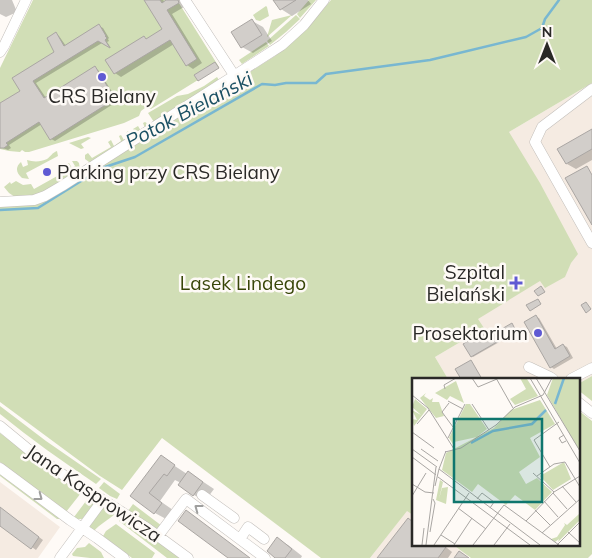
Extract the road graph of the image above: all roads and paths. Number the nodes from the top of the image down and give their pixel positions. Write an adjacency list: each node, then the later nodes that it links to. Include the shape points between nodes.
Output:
1 (26, 0): 4 (street)
2 (186, 0): 5 (street)
3 (324, 0): 5 (street, via 286,41)
4 (0, 52)
5 (234, 76): 8 (street, via 45,196 31,201)
6 (592, 89): 9 (street, via 542,127 535,142)
7 (0, 191): 8 (street)
8 (2, 202)
9 (592, 243)
10 (528, 367): 12 (street)
11 (592, 368): 13 (street)
12 (552, 378)
13 (573, 378)
14 (580, 404): 15 (street)
15 (592, 414)
16 (0, 426): 19 (street, Jana Kasprowicza)
17 (0, 468): 20 (street, Jana Kasprowicza, one-way to 20)
18 (202, 494): 21 (street, via 236,515)
19 (102, 501): 20 (street); 22 (street, Jana Kasprowicza)
20 (82, 528): 25 (street); 26 (street, Jana Kasprowicza)
21 (226, 529): 22 (street, one-way to 22, via 186,499); 23 (street)
22 (158, 536): 27 (street, Jana Kasprowicza)
23 (240, 539): 24 (street, via 248,527); 28 (street)
24 (264, 539)
25 (60, 558)
26 (124, 558)
27 (188, 558)
28 (266, 558)

